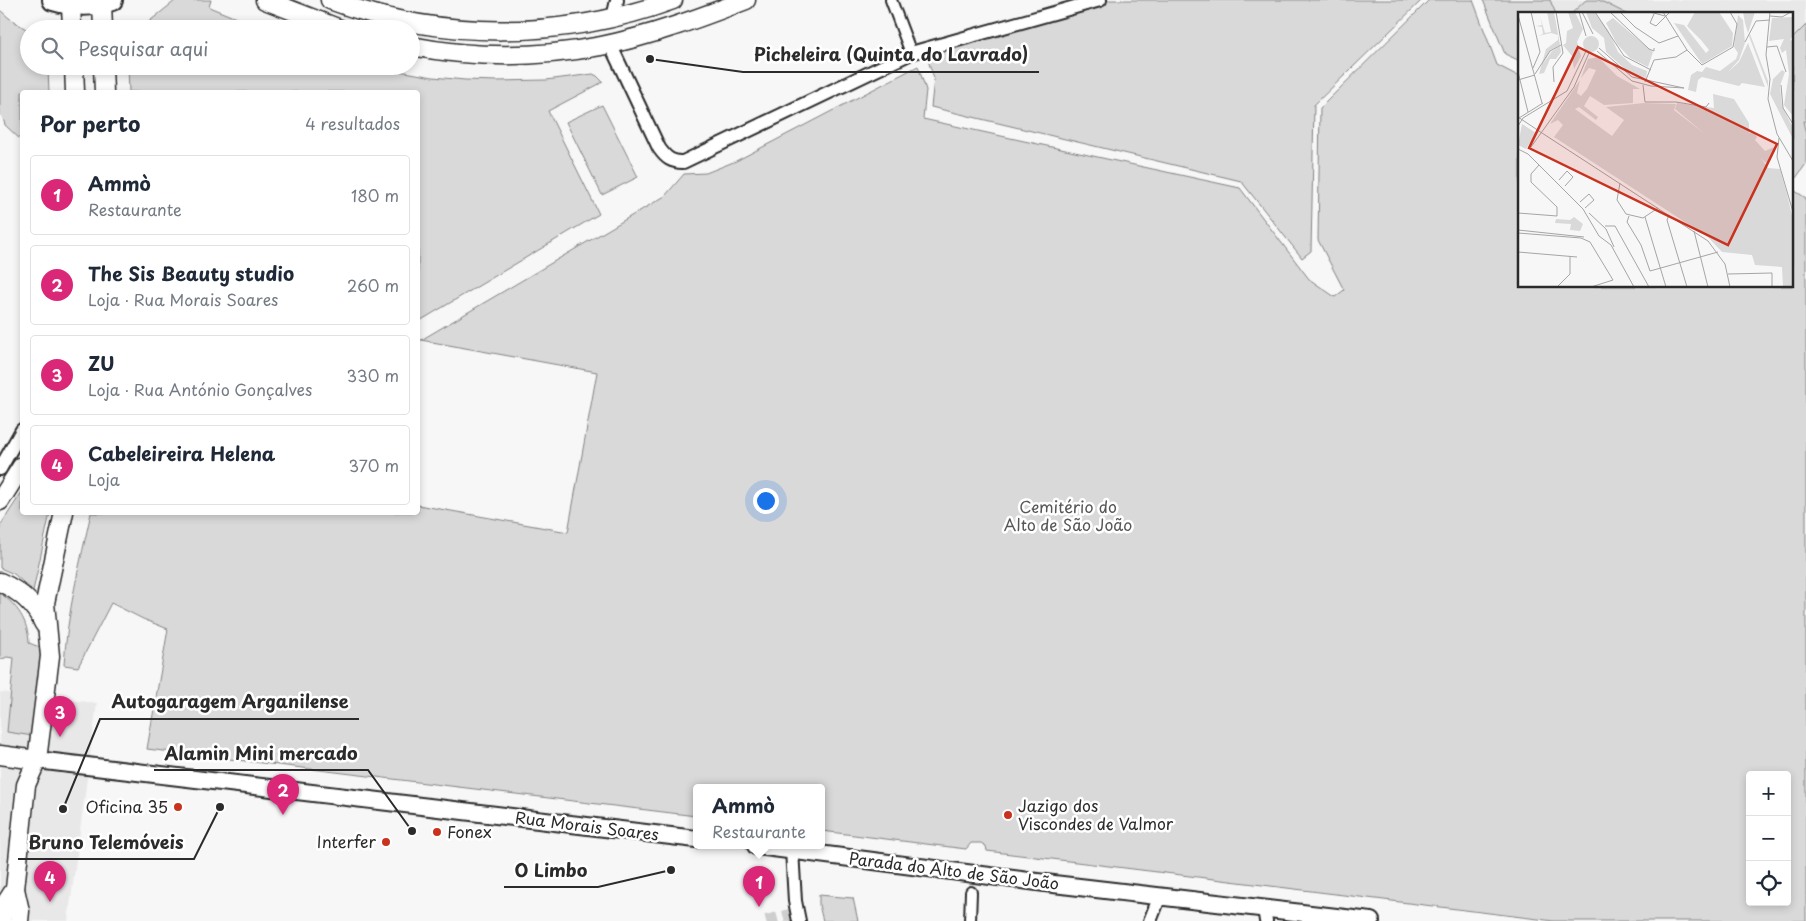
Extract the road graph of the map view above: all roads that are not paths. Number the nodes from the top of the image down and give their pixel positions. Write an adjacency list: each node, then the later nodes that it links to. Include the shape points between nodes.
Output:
1 (264, 0): 14 (main road)
2 (330, 0): 15 (main road)
3 (617, 0): 11 (street)
4 (673, 0): 10 (main road)
5 (746, 0): 17 (main road, via 671,27)
6 (891, 0): 19 (street)
7 (1100, 0): 19 (street)
8 (62, 2): 9 (main road, via 92,5); 12 (main road)
9 (107, 2): 13 (main road)
10 (652, 3): 11 (main road)
11 (613, 18): 16 (main road, via 540,29 471,29)
12 (69, 20)
13 (104, 20)
14 (316, 20)
15 (408, 20)
16 (420, 22)
17 (610, 44): 18 (main road, via 562,52 519,54); 19 (street, via 659,148 673,162 692,158)
18 (420, 47)
19 (911, 53)
20 (74, 75): 22 (main road)
21 (103, 75): 23 (main road)
22 (75, 90)
23 (104, 90)
24 (20, 434): 25 (street)
25 (0, 469)
26 (20, 469): 27 (main road)
27 (0, 502)
28 (63, 515): 30 (main road, via 45,603)
29 (0, 582): 30 (main road, via 29,601)
30 (48, 632): 32 (main road, via 50,656)
31 (0, 755): 32 (main road, Rua Morais Soares)
32 (37, 760): 33 (street, Rua Morais Soares); 36 (main road, via 26,785)
33 (693, 839)
34 (783, 849): 35 (street)
35 (792, 850): 38 (street, Parada do Alto de São João); 42 (street)
36 (15, 889): 40 (main road, via 4,906); 41 (main road)
37 (971, 892): 43 (street, Parada do Alto de São João)
38 (1160, 896): 39 (street, Parada do Alto de São João); 44 (street)
39 (1265, 914): 45 (street, Parada do Alto de São João)
40 (2, 921)
41 (19, 921)
42 (799, 921)
43 (970, 921)
44 (1150, 921)
45 (1371, 921)

